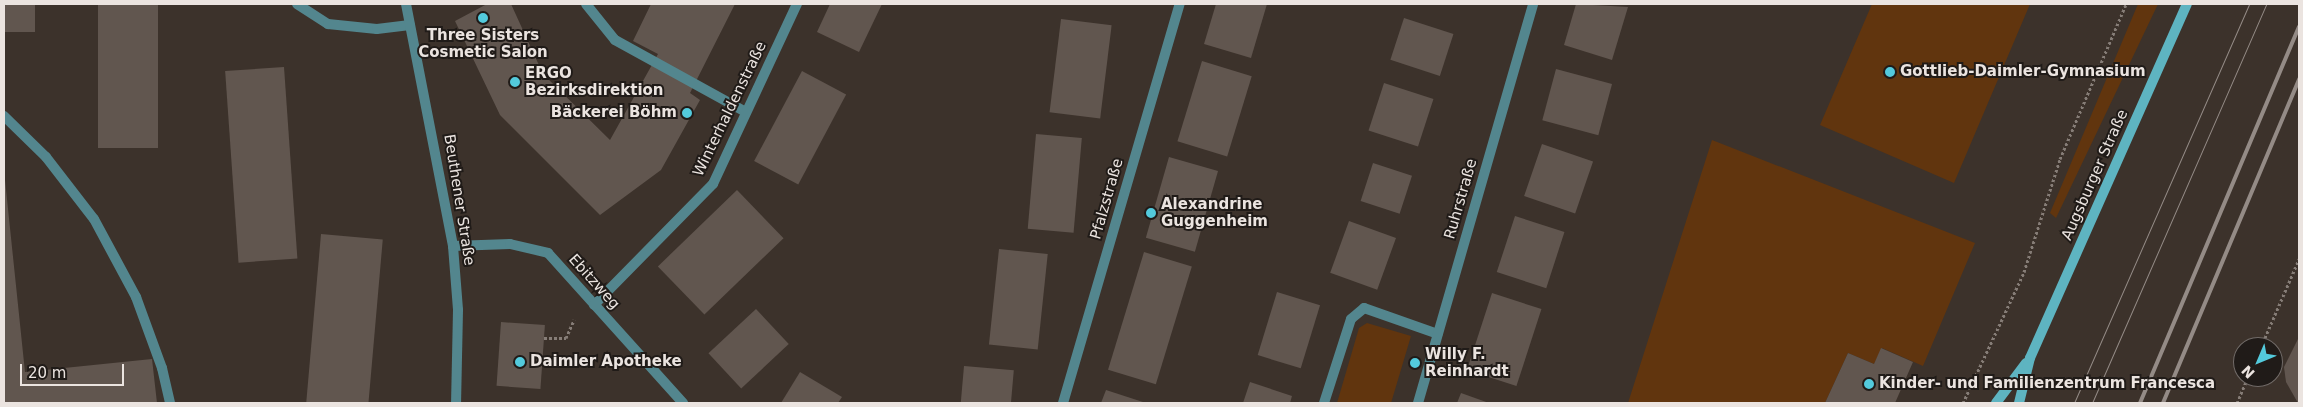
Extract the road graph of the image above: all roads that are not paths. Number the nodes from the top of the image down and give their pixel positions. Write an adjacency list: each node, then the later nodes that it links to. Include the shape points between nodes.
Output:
1 (297, 4): 8 (street, via 328,24 377,29)
2 (406, 4): 8 (street, Beuthener Straße)
3 (586, 4): 9 (street, via 615,40)
4 (797, 4): 9 (street, Winterhaldenstraße)
5 (1180, 4): 18 (street, Pfalzstraße)
6 (1533, 4): 13 (street, Ruhrstraße)
7 (2187, 4): 14 (main road, Augsburger Straße)
8 (410, 25): 11 (street, Beuthener Straße)
9 (746, 112): 12 (street, Winterhaldenstraße, via 713,184)
10 (4, 116): 15 (street, via 46,157 94,220 136,297 162,368)
11 (453, 246): 12 (street, Ebitzweg, via 510,244 548,253); 16 (street, Beuthener Straße, via 458,310)
12 (594, 305): 17 (street, Ebitzweg)
13 (1438, 334): 19 (street, via 1364,308 1351,319); 20 (street, Ruhrstraße)
14 (2030, 358): 21 (main road, Augsburger Straße); 22 (main road, Augsburger Straße)
15 (170, 403)
16 (456, 403)
17 (683, 403)
18 (1063, 403)
19 (1324, 403)
20 (1418, 403)
21 (1996, 403)
22 (2019, 403)

